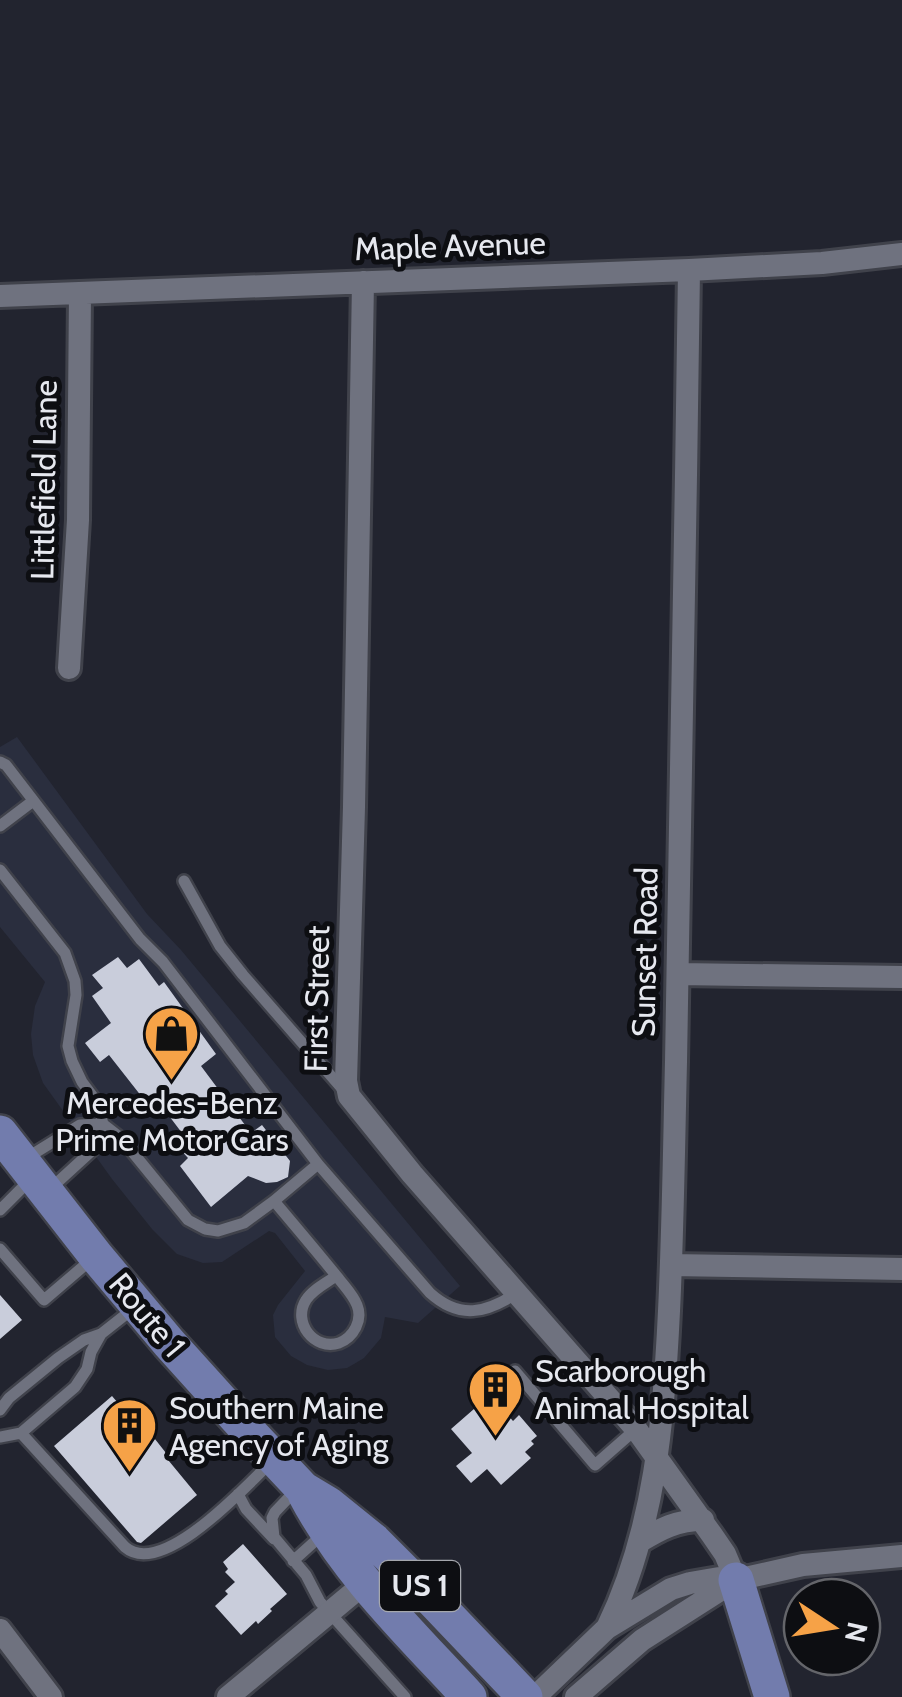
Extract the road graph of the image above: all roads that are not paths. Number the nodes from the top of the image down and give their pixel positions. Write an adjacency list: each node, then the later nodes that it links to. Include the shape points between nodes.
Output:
1 (902, 254): 2 (street, Maple Avenue)
2 (690, 270): 3 (street, Maple Avenue); 12 (street, Sunset Road)
3 (363, 282): 4 (street, Maple Avenue); 14 (street, First Street)
4 (80, 293): 5 (street, Maple Avenue); 6 (street, Littlefield Lane)
5 (0, 296)
6 (69, 668)
7 (0, 762): 8 (lane)
8 (33, 801): 9 (lane); 17 (lane)
9 (0, 826)
10 (0, 870): 15 (lane, via 72,966 76,995 68,1046)
11 (184, 882): 14 (lane, via 220,946)
12 (678, 974): 13 (street); 23 (street, Sunset Road)
13 (902, 977)
14 (349, 1096): 26 (street, First Street)
15 (103, 1124): 18 (lane, via 96,1147); 18 (lane, via 80,1124); 19 (lane, via 197,1226 232,1228)
16 (0, 1134): 18 (main road, Route 1 / US 1)
17 (318, 1164): 19 (lane); 26 (lane, via 440,1302 463,1312 482,1310)
18 (33, 1178): 20 (lane); 22 (main road, Route 1 / US 1)
19 (274, 1201): 25 (lane)
20 (0, 1210)
21 (0, 1249): 22 (lane, via 44,1300)
22 (96, 1256): 27 (main road, Route 1 / US 1)
23 (671, 1264): 24 (street); 34 (street, Sunset Road)
24 (902, 1269)
25 (336, 1276): 25 (lane, via 302,1310 305,1330 327,1344 351,1335 359,1316)
26 (517, 1293): 31 (street, First Street)
27 (137, 1305): 28 (lane); 35 (main road, Route 1 / US 1)
28 (100, 1334): 30 (lane, via 58,1358); 32 (lane, via 75,1387)
29 (515, 1372): 31 (lane, via 595,1465)
30 (0, 1410)
31 (636, 1430): 34 (street, First Street)
32 (20, 1432): 33 (lane); 37 (lane, via 132,1552 167,1549)
33 (0, 1437)
34 (657, 1457): 38 (street, First Street); 40 (street, Sunset Road)
35 (274, 1459): 36 (main road, Route 1 / US 1); 37 (lane)
36 (301, 1488): 39 (main road, Route 1 / US 1); 41 (lane, via 272,1518); 53 (main road, Route 1 / US 1, via 374,1541)
37 (238, 1494): 41 (lane)
38 (702, 1520): 40 (street, via 672,1524); 44 (street, First Street)
39 (326, 1532): 43 (lane); 45 (main road, Route 1 / US 1)
40 (639, 1542): 47 (street, Sunset Road)
41 (280, 1546): 43 (lane)
42 (902, 1556): 44 (street, via 802,1565)
43 (293, 1561): 46 (lane)
44 (736, 1580): 47 (street, via 671,1590); 55 (street, via 642,1640); 56 (main road)
45 (366, 1584): 46 (street); 52 (main road, Route 1 / US 1)
46 (330, 1612): 50 (street); 51 (lane)
47 (608, 1628): 54 (street)
48 (0, 1630): 49 (street)
49 (51, 1697)
50 (228, 1697)
51 (405, 1697)
52 (469, 1697)
53 (524, 1697)
54 (535, 1697)
55 (576, 1697)
56 (772, 1697)

